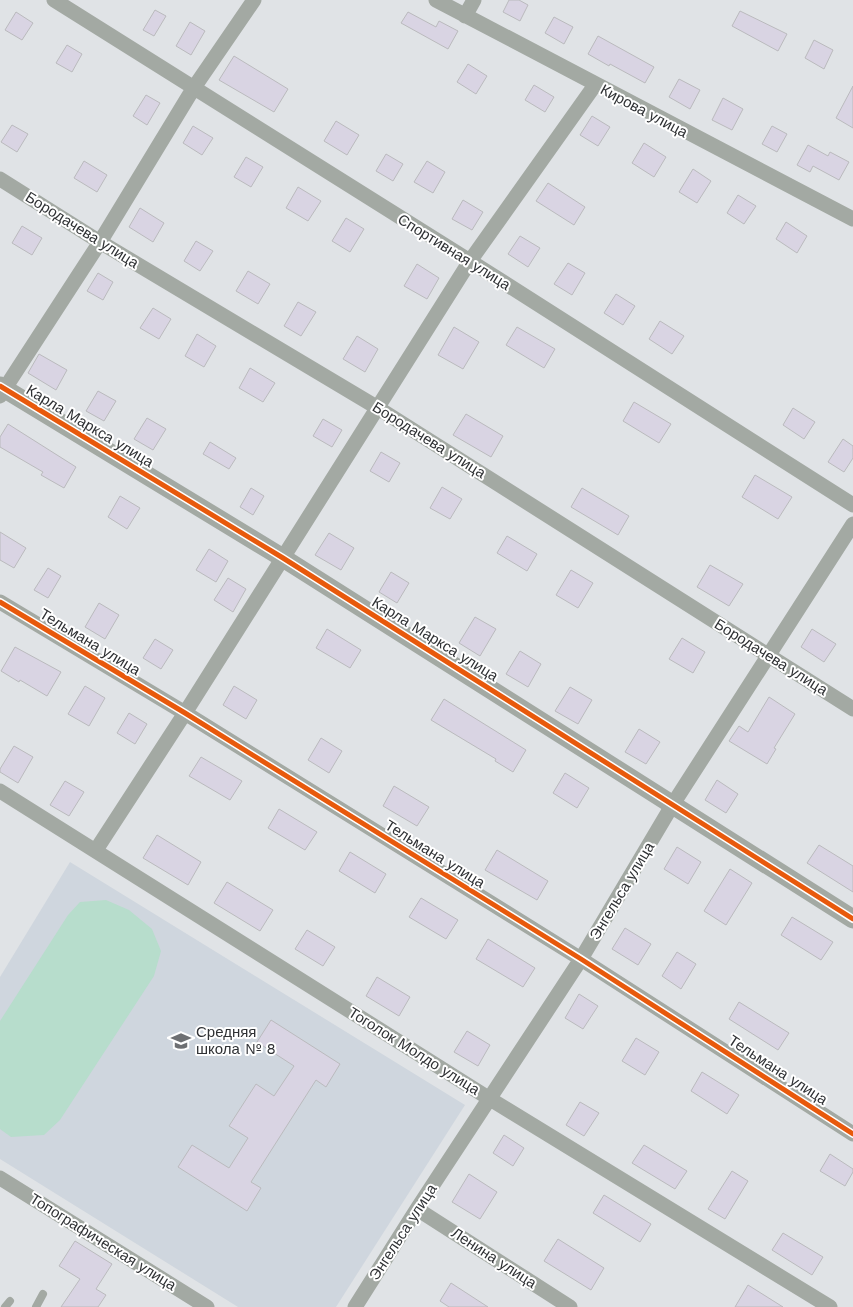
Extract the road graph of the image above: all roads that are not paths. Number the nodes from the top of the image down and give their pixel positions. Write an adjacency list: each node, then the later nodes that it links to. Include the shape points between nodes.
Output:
1 (54, 0): 7 (street, Спортивная улица)
2 (254, 0): 7 (street)
3 (436, 0): 5 (street, Кирова улица)
4 (474, 0): 5 (street)
5 (464, 16): 6 (street, Кирова улица)
6 (595, 85): 9 (street, Кирова улица); 11 (street)
7 (192, 88): 10 (street); 11 (street, Спортивная улица)
8 (0, 179): 10 (street, Бородачева улица)
9 (853, 219)
10 (100, 242): 12 (street); 13 (street, Бородачева улица)
11 (470, 262): 13 (street); 14 (street, Спортивная улица)
12 (1, 390): 16 (street, Карла Маркса улица)
13 (378, 408): 16 (street); 18 (street, Бородачева улица)
14 (853, 505)
15 (853, 524): 18 (street, Энгельса улица)
16 (283, 558): 20 (street); 22 (street, Карла Маркса улица)
17 (0, 602): 20 (street, Тельмана улица)
18 (768, 656): 19 (street, Бородачева улица); 22 (street, Энгельса улица)
19 (853, 708)
20 (185, 713): 23 (street); 25 (street, Тельмана улица)
21 (0, 791): 23 (street, Тоголок Молдо улица)
22 (673, 804): 24 (street, Карла Маркса улица); 25 (street, Энгельса улица)
23 (96, 850): 26 (street, Тоголок Молдо улица)
24 (853, 919)
25 (581, 959): 26 (street, Энгельса улица); 27 (street, Тельмана улица)
26 (490, 1099): 29 (street, Энгельса улица); 35 (street, Тоголок Молдо улица)
27 (853, 1134)
28 (0, 1178): 32 (street, Топографическая улица)
29 (417, 1209): 33 (street, Энгельса улица); 34 (street, Ленина улица)
30 (43, 1294): 31 (lane)
31 (36, 1307)
32 (207, 1307)
33 (355, 1307)
34 (570, 1307)
35 (830, 1307)

